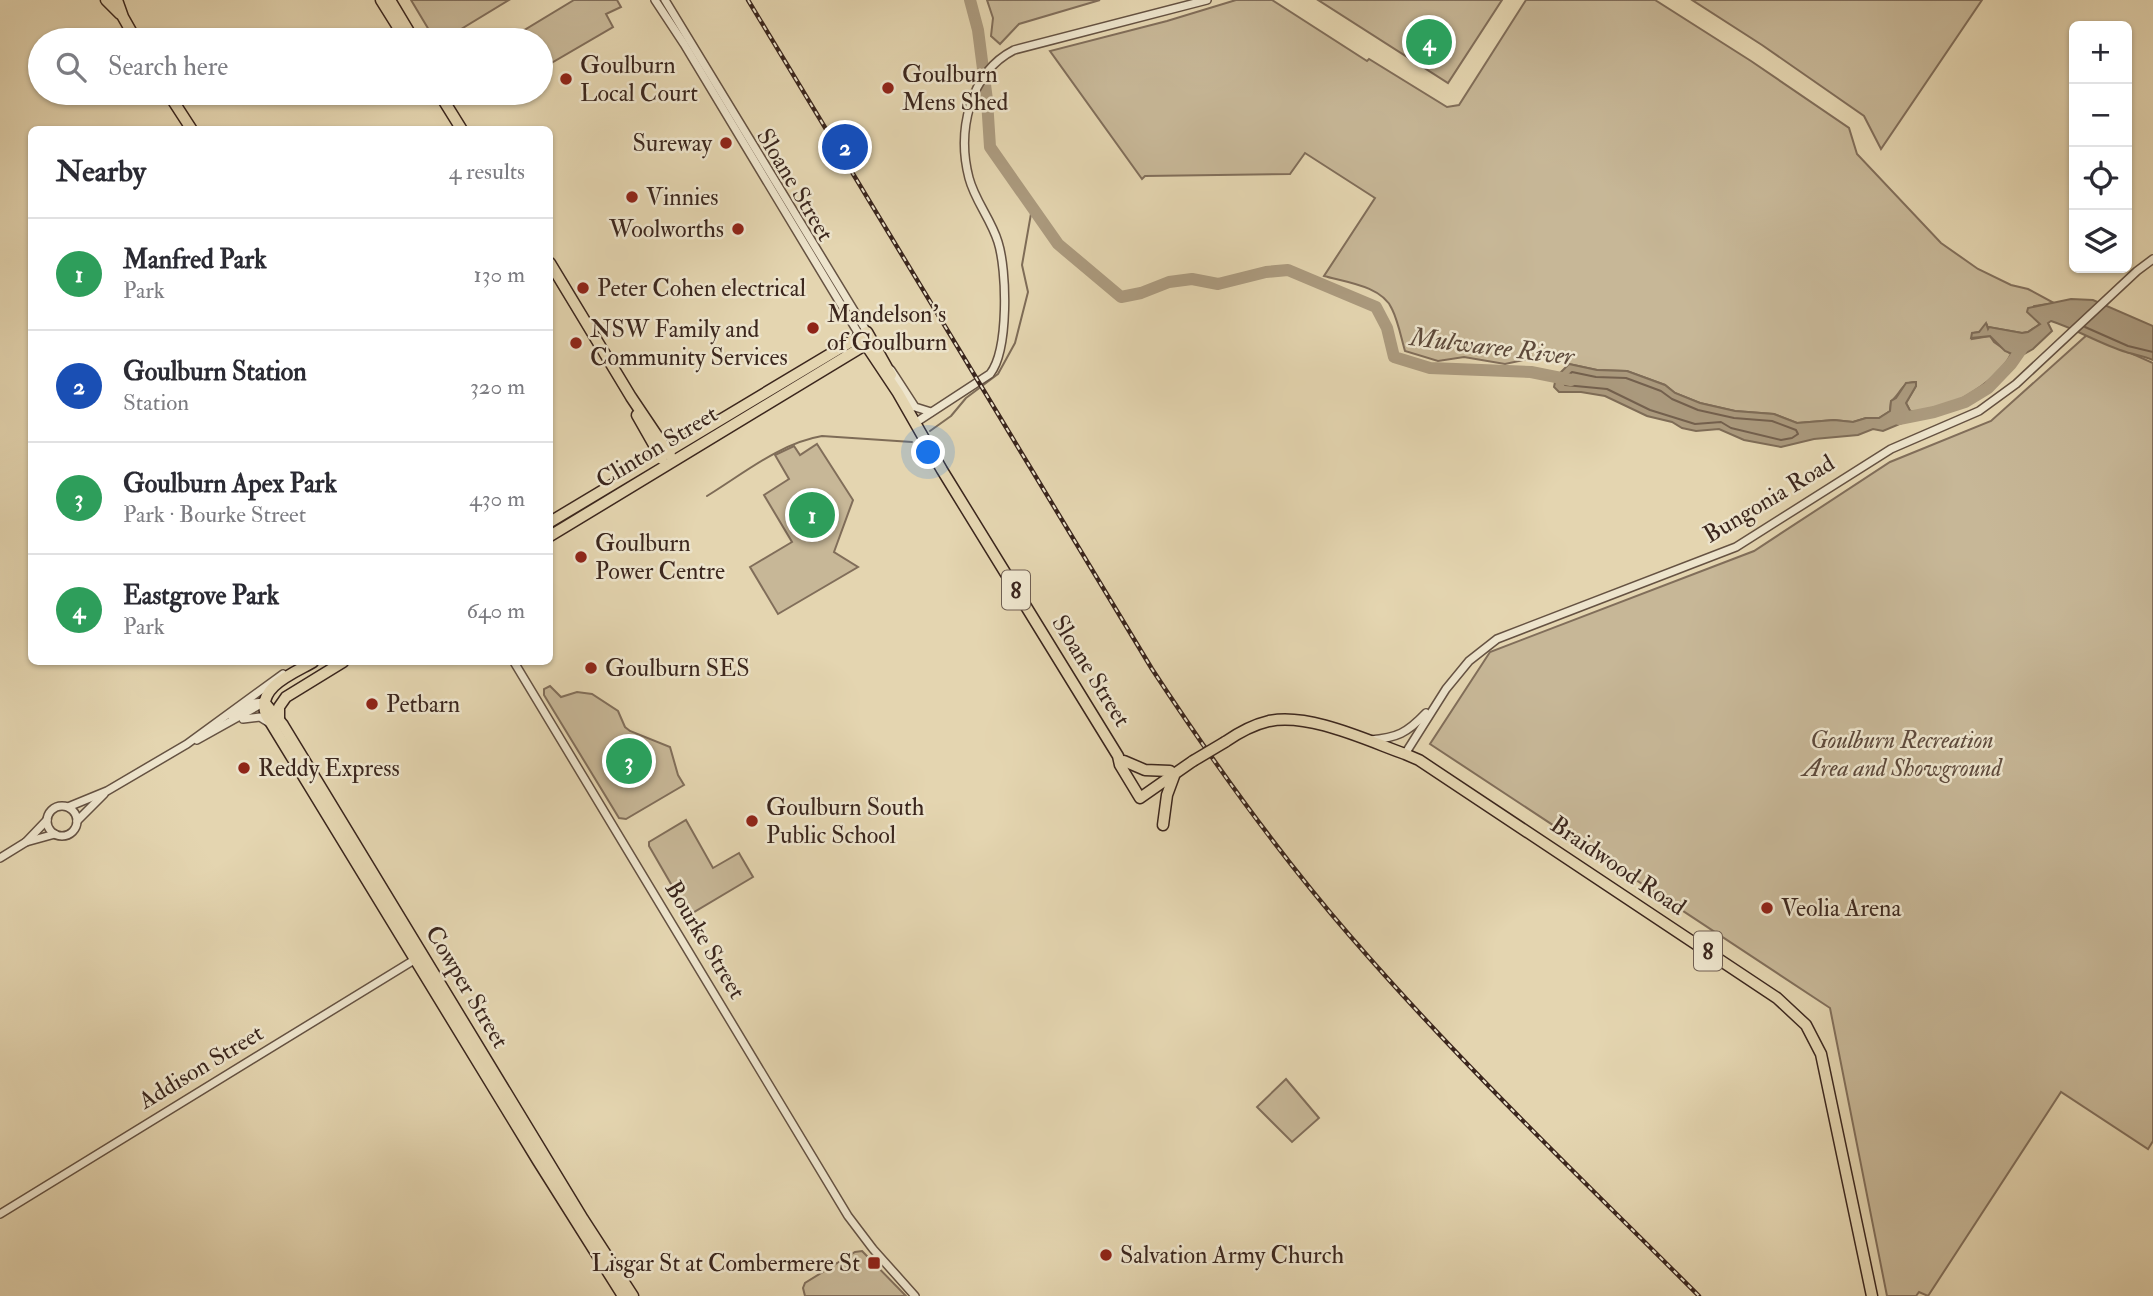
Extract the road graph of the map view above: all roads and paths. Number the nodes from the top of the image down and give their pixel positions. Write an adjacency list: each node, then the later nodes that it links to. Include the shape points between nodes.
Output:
1 (106, 0): 8 (main road)
2 (117, 0): 8 (main road)
3 (381, 0): 10 (main road)
4 (390, 0): 11 (main road)
5 (655, 0): 21 (street, Sloane Street)
6 (664, 0): 21 (street, Sloane Street)
7 (1207, 0): 25 (street, via 1022,48 993,66 980,82 968,113 967,170 1001,254 1002,343 990,374)
8 (123, 17): 9 (main road)
9 (129, 28)
10 (398, 28)
11 (407, 28)
12 (176, 105): 15 (main road)
13 (446, 105): 16 (main road)
14 (452, 105): 17 (main road)
15 (189, 126)
16 (460, 126)
17 (466, 126)
18 (2153, 259): 36 (street, Bungonia Road, via 1989,405 1891,449 1737,547 1497,639 1469,661)
19 (553, 268): 27 (main road)
20 (553, 276): 27 (main road)
21 (866, 338): 22 (main road, Sloane Street / 8); 23 (main road, Clinton Street); 24 (main road, Sloane Street / 8)
22 (884, 359): 24 (main road, Sloane Street / 8); 25 (street, via 915,407)
23 (783, 388): 27 (main road, Clinton Street); 28 (main road, Clinton Street)
24 (898, 393): 26 (main road, Sloane Street / 8)
25 (932, 412): 26 (street)
26 (915, 423): 44 (main road, Sloane Street / 8)
27 (664, 454): 28 (main road); 29 (main road, Clinton Street)
28 (670, 464): 30 (main road, Clinton Street)
29 (553, 520)
30 (553, 534)
31 (307, 665): 35 (main road)
32 (330, 665): 37 (main road)
33 (338, 665): 39 (main road, via 284,699)
34 (516, 665): 59 (street, Bourke Street, via 848,1216)
35 (303, 667): 37 (main road, via 274,687); 40 (street, via 272,681)
36 (1438, 700): 41 (street, via 1401,734); 43 (street, Bungonia Road)
37 (264, 703): 38 (street); 39 (main road, Cowper Street); 40 (street, via 253,703)
38 (232, 722): 39 (street, via 260,717); 42 (street)
39 (278, 726): 55 (main road, Cowper Street)
40 (209, 727): 42 (street)
41 (1365, 740): 43 (main road, Braidwood Road / 8); 45 (main road, Braidwood Road / 8, bridge, via 1314,723 1286,720 1254,725)
42 (187, 744): 46 (street)
43 (1405, 754): 60 (main road, Braidwood Road / 8, via 1745,975 1806,1025 1826,1070)
44 (1121, 759): 45 (main road, via 1145,770); 47 (main road, Sloane Street)
45 (1175, 772): 47 (main road, Braidwood Road); 51 (main road)
46 (107, 791): 48 (street); 50 (street)
47 (1141, 794)
48 (68, 807): 49 (street, via 55,808); 50 (street)
49 (47, 819): 52 (street); 53 (street)
50 (77, 821): 52 (street, via 70,834)
51 (1163, 825)
52 (55, 834): 53 (street)
53 (26, 842): 54 (street)
54 (0, 858)
55 (419, 957): 56 (street, Addison Street); 57 (main road, Cowper Street); 58 (main road, Cowper Street)
56 (0, 1214)
57 (623, 1296)
58 (633, 1296)
59 (915, 1296)
60 (1872, 1296)

